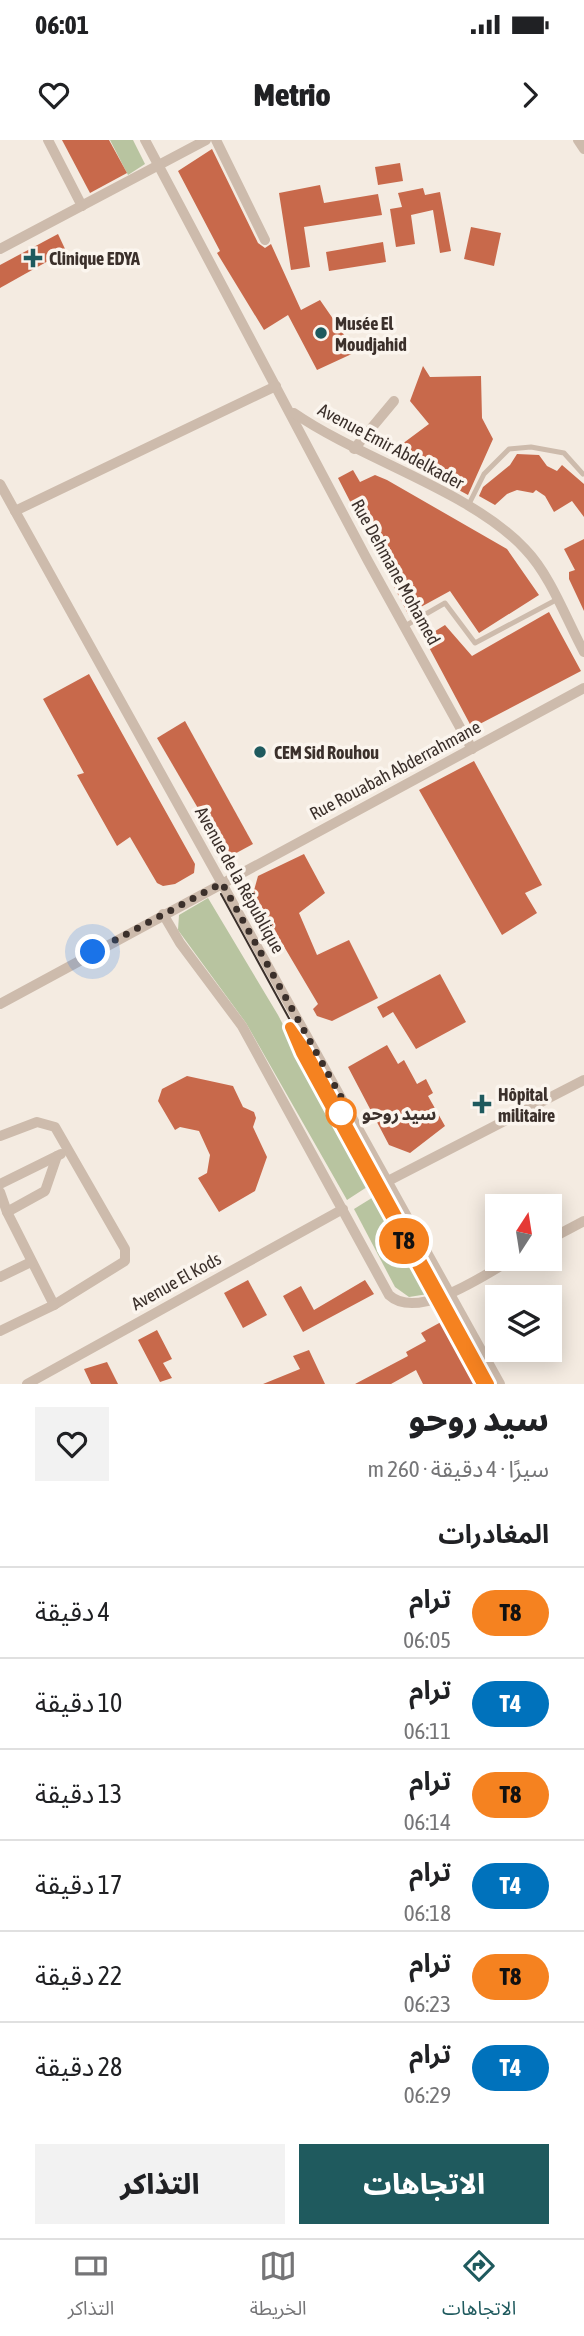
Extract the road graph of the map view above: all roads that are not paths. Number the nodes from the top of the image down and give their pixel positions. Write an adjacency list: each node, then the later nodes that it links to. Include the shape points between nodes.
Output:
1 (48, 140): 8 (street)
2 (145, 140): 7 (street, Avenue Emir Abdelkader)
3 (206, 140): 7 (street)
4 (216, 140): 9 (street)
5 (578, 140): 6 (street)
6 (584, 149)
7 (159, 165): 8 (street); 11 (street, Avenue Emir Abdelkader)
8 (82, 206): 10 (street)
9 (265, 240)
10 (0, 249)
11 (276, 386): 13 (street, Avenue Emir Abdelkader); 18 (street)
12 (394, 401): 14 (street)
13 (291, 411): 14 (street, Avenue Emir Abdelkader); 20 (street, Rue Dehmane Mohamed)
14 (354, 449): 17 (street, Avenue Emir Abdelkader)
15 (583, 474): 17 (lane, via 564,453 531,447 509,449 484,474)
16 (0, 484): 18 (street, Avenue de la République)
17 (468, 506): 19 (street, Avenue Emir Abdelkader, via 527,551)
18 (15, 511): 24 (street, Avenue de la République)
19 (556, 600): 20 (lane, via 475,643 445,603); 21 (street, Avenue Emir Abdelkader)
20 (405, 626): 23 (street, Rue Dehmane Mohamed)
21 (584, 652)
22 (584, 688): 23 (street, Rue Rouabah Abderrahmane)
23 (472, 749): 24 (street, Rue Rouabah Abderrahmane)
24 (222, 883): 25 (street, Rue Rouabah Abderrahmane); 31 (street, Avenue de la République)
25 (163, 914): 26 (street, Rue Rouabah Abderrahmane); 34 (street, via 242,1026)
26 (0, 1004)
27 (584, 1080): 31 (street)
28 (0, 1136): 29 (street, via 37,1122 48,1124)
29 (70, 1149): 30 (street); 42 (street, via 127,1257 120,1266)
30 (57, 1156): 32 (street); 35 (street, via 45,1191)
31 (388, 1181): 41 (street, Avenue de la République)
32 (0, 1184)
33 (0, 1192): 35 (street)
34 (343, 1209): 41 (street, via 395,1300 411,1305); 44 (street, Avenue El Kods)
35 (7, 1212): 38 (street)
36 (584, 1221): 37 (street)
37 (562, 1233)
38 (31, 1262): 40 (street); 42 (street)
39 (490, 1271): 41 (street)
40 (0, 1277)
41 (451, 1292): 45 (street, Avenue de la République)
42 (54, 1305): 43 (street)
43 (0, 1331)
44 (27, 1384)
45 (500, 1384)

